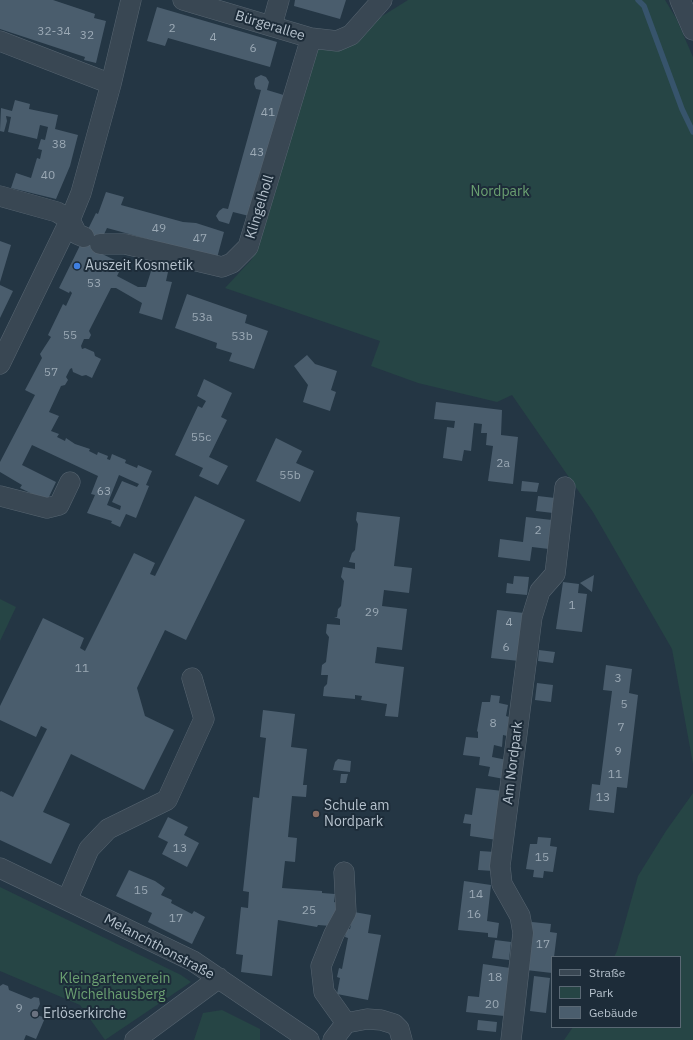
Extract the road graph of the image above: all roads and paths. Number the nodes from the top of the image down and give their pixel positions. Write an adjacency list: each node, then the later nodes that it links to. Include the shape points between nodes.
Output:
1 (131, 0): 10 (street)
2 (182, 0): 6 (street, Bürgerallee)
3 (279, 0): 6 (street)
4 (382, 0): 8 (street, Bürgerallee, via 351,35 337,41)
5 (680, 0): 7 (street)
6 (272, 25): 8 (street, Bürgerallee)
7 (693, 30)
8 (312, 38): 12 (street, Klingelholl, via 248,247 232,263 222,267 125,244 92,241 77,234)
9 (0, 41): 10 (street)
10 (111, 84): 12 (street, via 81,194)
11 (0, 196): 12 (street, via 56,212)
12 (70, 220): 13 (street)
13 (0, 364)
14 (70, 482): 16 (street, via 59,505 47,508)
15 (565, 488): 27 (street, Am Nordpark, via 555,574 540,591 532,617 500,866 502,884 520,916 524,933)
16 (0, 496)
17 (192, 678): 20 (street, via 204,719 167,800 108,829 89,849)
18 (0, 868): 20 (street, Melanchthonstraße)
19 (344, 872): 22 (street, via 346,912 321,966 324,992)
20 (67, 900): 21 (street, Melanchthonstraße, via 193,961)
21 (219, 978): 23 (street); 24 (street, Melanchthonstraße)
22 (346, 1023): 25 (street); 26 (street, via 357,1020 381,1020 394,1024 399,1029)
23 (135, 1040)
24 (309, 1040)
25 (333, 1040)
26 (402, 1040)
27 (512, 1040)

